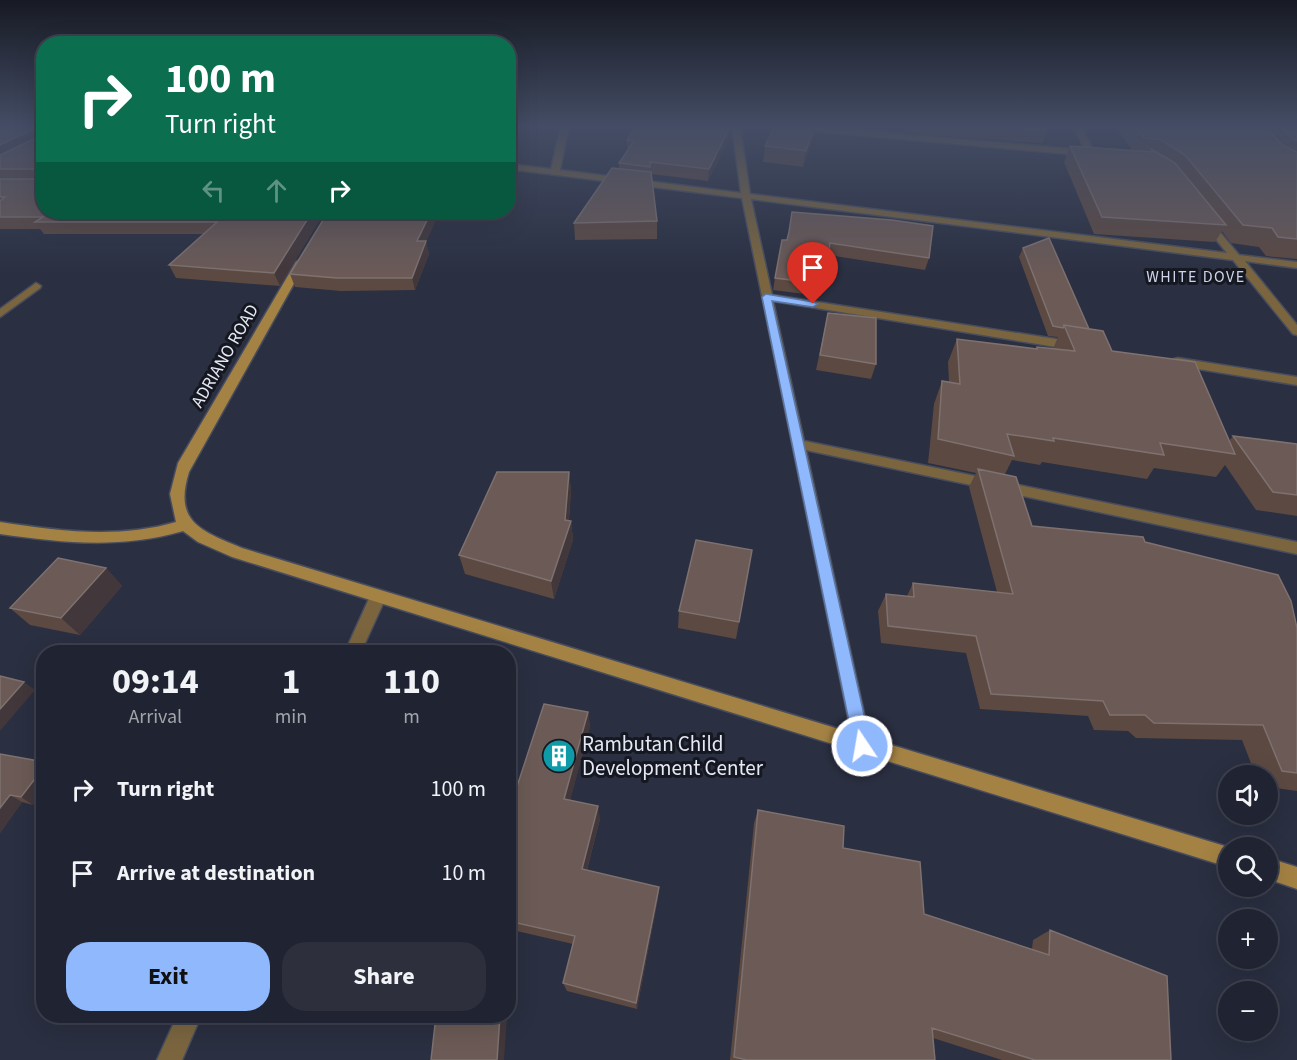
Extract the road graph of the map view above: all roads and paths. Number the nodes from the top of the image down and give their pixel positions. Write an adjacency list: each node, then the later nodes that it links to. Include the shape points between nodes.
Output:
1 (591, 175): 3 (street)
2 (743, 175): 3 (street)
3 (746, 195): 6 (street); 9 (street)
4 (1199, 212): 6 (street)
5 (308, 251): 16 (street, ADRIANO ROAD, via 185,463 177,484 177,504)
6 (1234, 257): 7 (street); 11 (street)
7 (1297, 265)
8 (36, 286): 10 (street)
9 (766, 297): 12 (street); 15 (street)
10 (0, 314)
11 (1297, 332)
12 (1085, 348)
13 (1167, 361): 14 (street)
14 (1297, 381)
15 (798, 444): 18 (street); 21 (street)
16 (185, 525): 17 (street, via 120,540); 19 (street, via 237,553)
17 (0, 528)
18 (1297, 548)
19 (378, 597): 20 (street); 21 (street)
20 (356, 645)
21 (862, 746): 22 (street)
22 (1218, 855)
23 (1278, 872): 24 (street)
24 (1297, 878)
25 (186, 1023): 26 (street)
26 (169, 1060)

